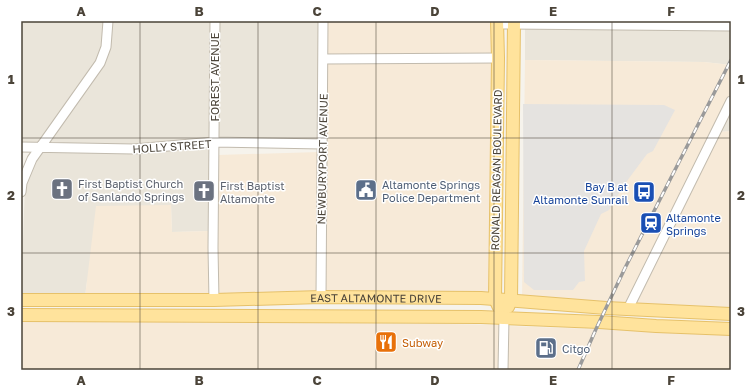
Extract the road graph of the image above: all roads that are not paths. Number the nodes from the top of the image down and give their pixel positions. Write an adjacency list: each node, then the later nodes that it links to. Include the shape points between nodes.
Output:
1 (108, 21): 13 (street, via 106,47 100,62)
2 (215, 21): 10 (street, FOREST AVENUE)
3 (323, 21): 8 (street, NEWBURYPORT AVENUE)
4 (497, 23): 5 (street); 7 (main road, RONALD REAGAN BOULEVARD)
5 (514, 23): 6 (street); 22 (main road, RONALD REAGAN BOULEVARD)
6 (728, 24)
7 (498, 58): 8 (street); 17 (main road, RONALD REAGAN BOULEVARD)
8 (323, 59): 11 (street, NEWBURYPORT AVENUE)
9 (731, 101): 24 (street)
10 (214, 142): 11 (street, HOLLY STREET); 13 (street, HOLLY STREET, via 134,149); 21 (street, FOREST AVENUE)
11 (322, 144): 16 (street, NEWBURYPORT AVENUE)
12 (21, 147): 13 (street, HOLLY STREET)
13 (41, 147): 14 (street)
14 (21, 182): 15 (street)
15 (21, 192)
16 (321, 297): 17 (main road, EAST ALTAMONTE DRIVE); 21 (main road, EAST ALTAMONTE DRIVE); 29 (main road, via 314,310)
17 (495, 299): 22 (main road, EAST ALTAMONTE DRIVE); 30 (main road, RONALD REAGAN BOULEVARD)
18 (21, 300): 19 (main road, EAST ALTAMONTE DRIVE)
19 (35, 300): 20 (main road, EAST ALTAMONTE DRIVE); 23 (main road)
20 (178, 300): 21 (main road, EAST ALTAMONTE DRIVE); 28 (main road, via 166,306)
21 (214, 300)
22 (511, 300): 24 (main road, EAST ALTAMONTE DRIVE); 30 (main road, RONALD REAGAN BOULEVARD)
23 (21, 308)
24 (628, 309): 25 (main road, EAST ALTAMONTE DRIVE)
25 (716, 313): 26 (main road, EAST ALTAMONTE DRIVE); 31 (main road)
26 (731, 314)
27 (21, 315): 28 (main road, EAST ALTAMONTE DRIVE)
28 (157, 316): 29 (main road, EAST ALTAMONTE DRIVE)
29 (304, 316): 30 (main road, EAST ALTAMONTE DRIVE)
30 (504, 318): 31 (main road, EAST ALTAMONTE DRIVE); 33 (street, RONALD REAGAN BOULEVARD)
31 (696, 328): 32 (main road, EAST ALTAMONTE DRIVE)
32 (730, 329)
33 (503, 370)

